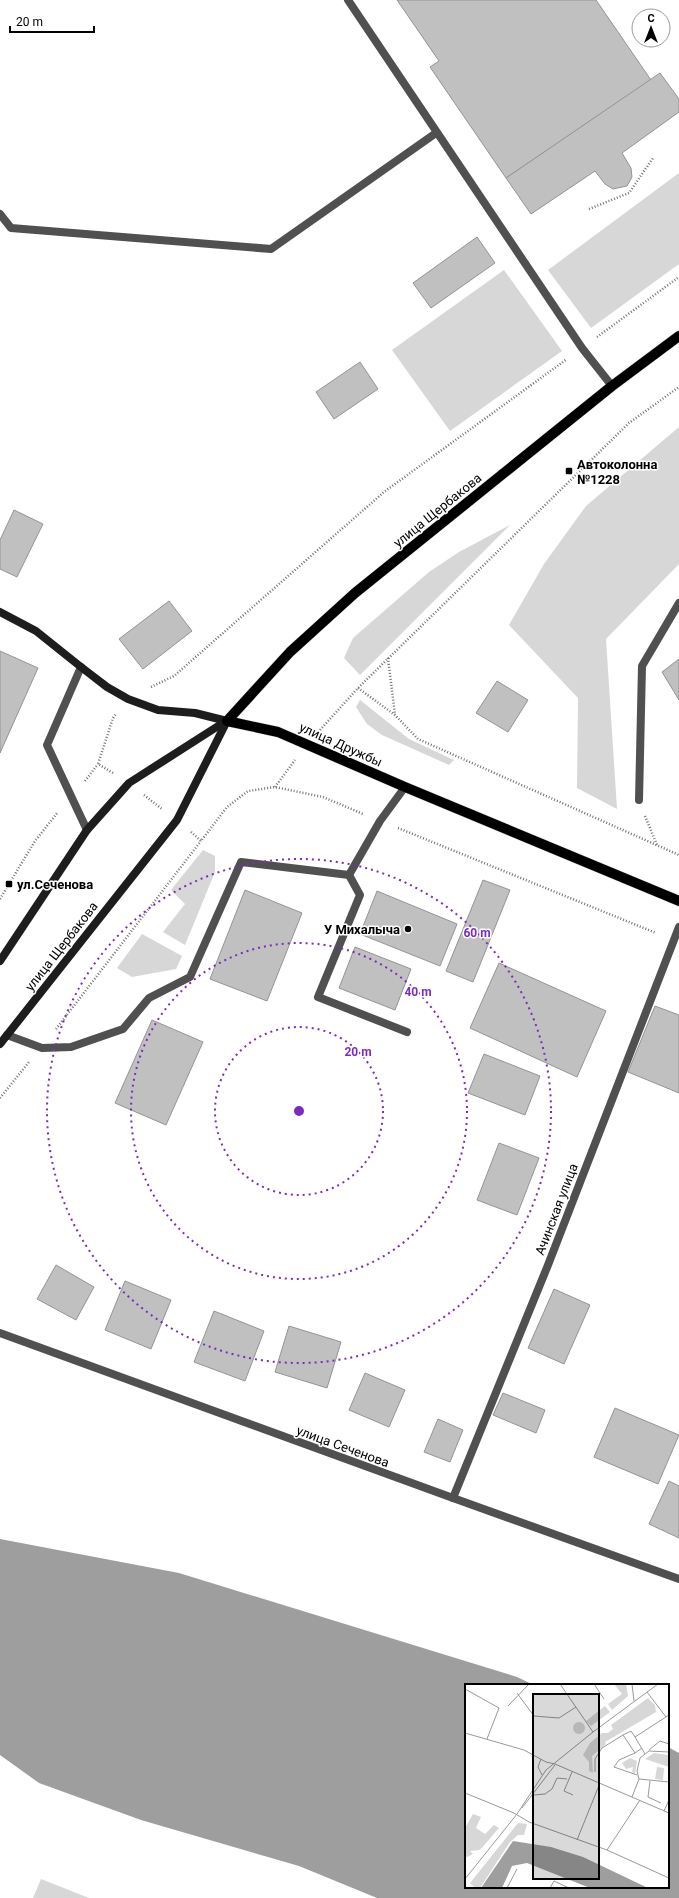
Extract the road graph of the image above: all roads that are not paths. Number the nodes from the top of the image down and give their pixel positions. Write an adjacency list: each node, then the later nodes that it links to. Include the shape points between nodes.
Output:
1 (348, 0): 2 (street)
2 (436, 134): 3 (street, via 271,249 11,228); 5 (street, via 582,348)
3 (0, 214)
4 (679, 336): 5 (main road, улица Щербакова)
5 (612, 386): 9 (main road, улица Щербакова, via 355,593 290,652)
6 (679, 603): 11 (street, via 642,666)
7 (0, 612): 8 (main road, улица Дружбы, via 36,630)
8 (81, 668): 9 (main road, улица Дружбы, via 128,699 158,710 195,713); 12 (street, via 47,745)
9 (227, 721): 10 (main road, улица Дружбы, via 278,732 308,743); 12 (main road, улица Щербакова, via 129,783); 18 (main road, улица Щербакова, via 177,820)
10 (405, 787): 13 (street, via 380,821); 14 (main road, улица Дружбы)
11 (639, 800)
12 (87, 830): 16 (main road, улица Щербакова)
13 (349, 875): 17 (street, via 360,895 318,997); 18 (street, via 241,862 190,978 149,998 123,1029 71,1047 42,1048)
14 (679, 901)
15 (679, 927): 21 (street, Ачинская улица, via 548,1265)
16 (0, 961)
17 (407, 1032)
18 (7, 1035): 19 (main road, улица Щербакова)
19 (0, 1044)
20 (0, 1333): 21 (street, улица Сеченова)
21 (453, 1498): 22 (street, улица Сеченова)
22 (679, 1579)

